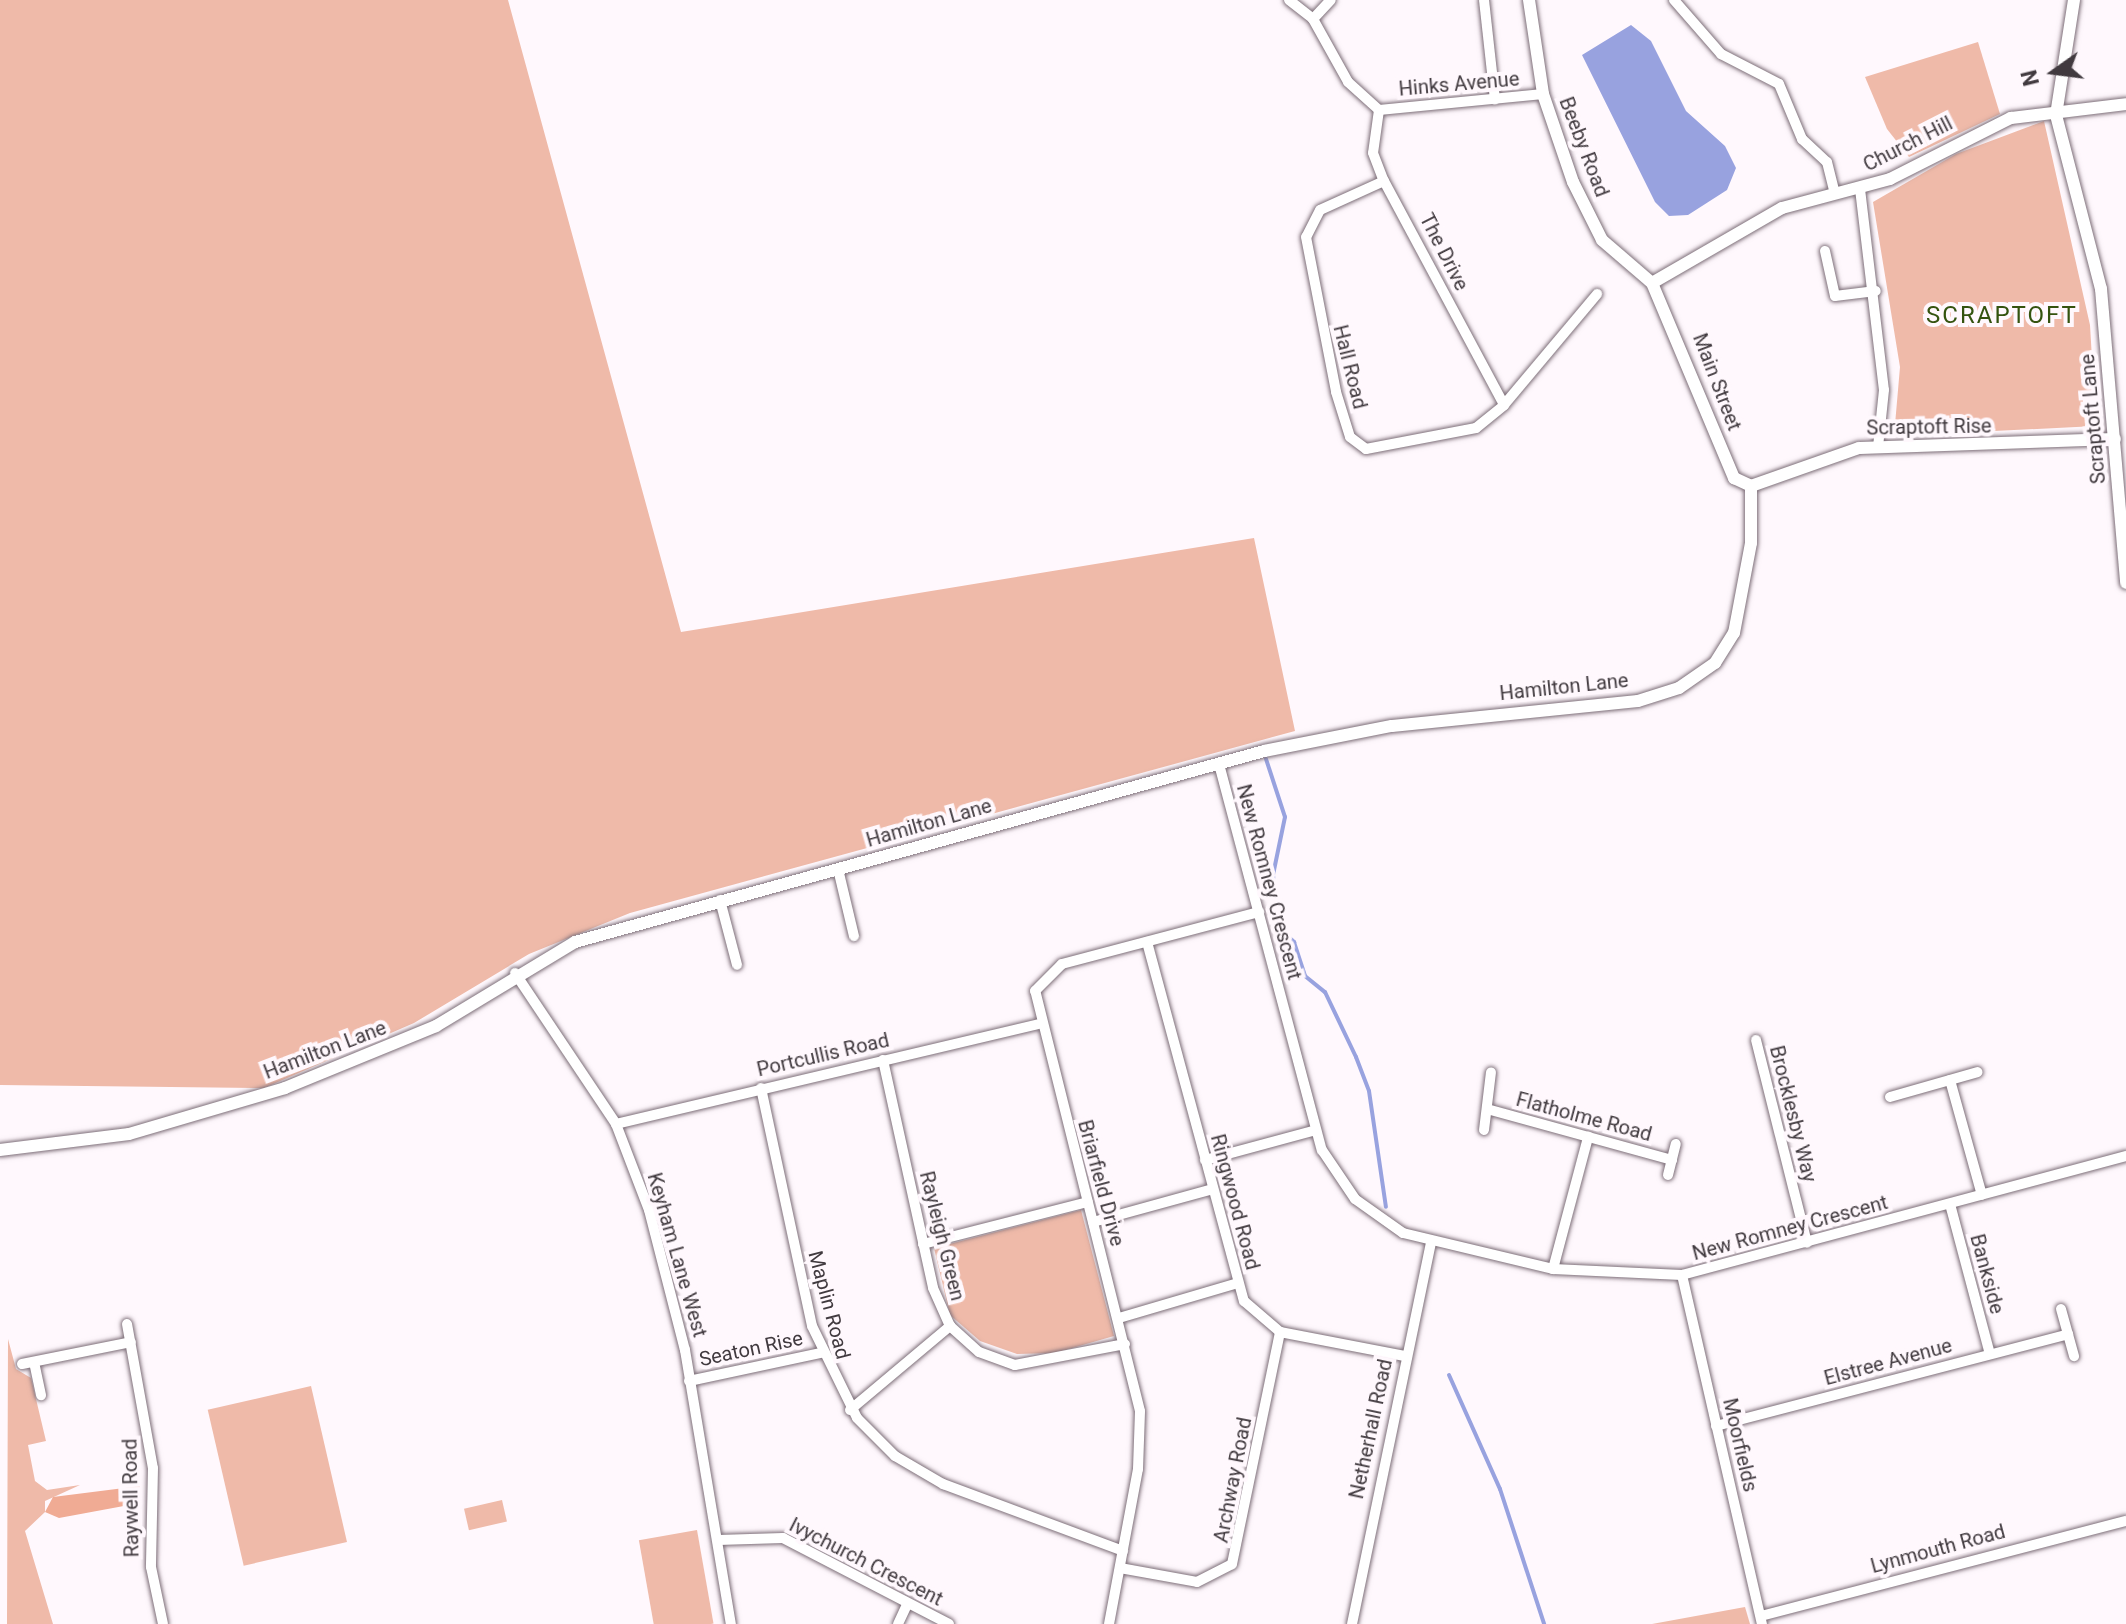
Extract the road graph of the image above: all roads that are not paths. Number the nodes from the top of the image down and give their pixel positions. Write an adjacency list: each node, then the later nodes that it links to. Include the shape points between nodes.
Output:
1 (1289, 0): 7 (street)
2 (1331, 0): 7 (street)
3 (1484, 0): 9 (street)
4 (1529, 0): 8 (street, Beeby Road)
5 (1674, 0): 15 (street, via 1721,54 1774,78 1802,139 1827,162)
6 (2074, 0): 12 (street)
7 (1313, 19): 11 (street, via 1348,82)
8 (1543, 94): 9 (street, Hinks Avenue); 17 (street, Beeby Road, via 1602,240)
9 (1495, 99): 11 (street, Hinks Avenue)
10 (2126, 104): 12 (street, Church Hill)
11 (1379, 110): 13 (street, The Drive, via 1373,153)
12 (2056, 115): 14 (street, Church Hill, via 2011,118); 21 (street, Scraptoft Lane, via 2101,289)
13 (1384, 181): 20 (street, The Drive); 20 (street, Hall Road, via 1320,210 1306,237 1350,437 1366,449 1418,443 1476,428)
14 (1860, 189): 15 (street, Church Hill); 18 (street)
15 (1835, 193): 17 (street, Church Hill, via 1782,208)
16 (1825, 251): 18 (street, via 1835,296)
17 (1652, 283): 23 (street, Main Street, via 1734,478)
18 (1876, 291): 22 (street, via 1884,390)
19 (1597, 294): 20 (street, Hall Road)
20 (1504, 405)
21 (2115, 439): 22 (street, Scraptoft Rise); 24 (street, Scraptoft Lane)
22 (1878, 447): 23 (street, Scraptoft Rise, via 1807,462)
23 (1751, 486): 25 (street, Hamilton Lane, via 1751,543 1734,633 1715,663 1679,688 1638,701 1327,736)
24 (2126, 583)
25 (1219, 764): 26 (street, Hamilton Lane); 28 (street, New Romney Crescent)
26 (838, 869): 27 (street, Hamilton Lane); 29 (street)
27 (720, 900): 31 (street); 32 (street, Hamilton Lane, via 575,942)
28 (1259, 912): 30 (street, Briarfield Drive); 43 (street, New Romney Crescent)
29 (854, 936)
30 (1147, 942): 33 (street, Briarfield Drive, via 1050,970 1035,991); 49 (street, Ringwood Road)
31 (737, 965)
32 (515, 973): 42 (street, Keyham Lane West); 47 (street, Hamilton Lane, via 436,1026 285,1088 102,1140)
33 (1038, 1024): 35 (street, Portcullis Road); 54 (street, Briarfield Drive)
34 (1756, 1040): 58 (street, Brocklesby Way)
35 (883, 1060): 39 (street, Portcullis Road); 59 (street, Rayleigh Green)
36 (1491, 1072): 41 (street, Flatholme Road)
37 (1978, 1072): 38 (street)
38 (1950, 1080): 40 (street); 53 (street)
39 (761, 1088): 42 (street, Portcullis Road); 71 (street, Maplin Road)
40 (1890, 1097)
41 (1487, 1109): 44 (street, Flatholme Road); 45 (street, Flatholme Road)
42 (616, 1124): 77 (street, Keyham Lane West, via 675,1300)
43 (1316, 1130): 49 (street); 57 (street, New Romney Crescent, via 1328,1164 1355,1199 1390,1226)
44 (1484, 1130)
45 (1588, 1137): 50 (street, Flatholme Road); 60 (street)
46 (1676, 1144): 50 (street, Flatholme Road)
47 (0, 1150)
48 (2126, 1156): 53 (street, New Romney Crescent)
49 (1205, 1160): 52 (street, Ringwood Road)
50 (1672, 1160): 51 (street, Flatholme Road)
51 (1668, 1175)
52 (1213, 1189): 56 (street); 62 (street, Ringwood Road)
53 (1982, 1195): 55 (street, New Romney Crescent)
54 (1088, 1202): 56 (street, Briarfield Drive); 59 (street)
55 (1950, 1204): 58 (street, New Romney Crescent); 72 (street, Bankside)
56 (1093, 1222): 64 (street, Briarfield Drive)
57 (1431, 1243): 60 (street, New Romney Crescent); 73 (street, Netherhall Road)
58 (1807, 1243): 61 (street, New Romney Crescent)
59 (923, 1244): 66 (street, Rayleigh Green)
60 (1553, 1269): 61 (street, New Romney Crescent)
61 (1682, 1275): 80 (street, Moorfields)
62 (1238, 1283): 64 (street); 67 (street, Ringwood Road, via 1255,1315)
63 (2061, 1309): 68 (street)
64 (1119, 1318): 70 (street, Briarfield Drive)
65 (127, 1324): 69 (street, Raywell Road)
66 (950, 1326): 70 (street, Rayleigh Green, via 979,1352 1015,1365); 79 (street)
67 (1280, 1332): 73 (street); 84 (street, Archway Road, via 1232,1564 1197,1582)
68 (2068, 1334): 72 (street, Elstree Avenue); 74 (street)
69 (131, 1342): 75 (street); 87 (street, Raywell Road, via 153,1468 151,1567)
70 (1125, 1344): 83 (street, Briarfield Drive, via 1141,1432)
71 (821, 1353): 77 (street, Seaton Rise); 79 (street, Maplin Road)
72 (1990, 1354): 80 (street, Elstree Avenue)
73 (1405, 1356): 92 (street, Netherhall Road)
74 (2074, 1356)
75 (34, 1362): 76 (street); 78 (street)
76 (22, 1364)
77 (689, 1381): 82 (street, Keyham Lane West)
78 (41, 1395)
79 (850, 1410): 83 (street, Maplin Road, via 926,1475 1030,1521)
80 (1716, 1426): 86 (street, Moorfields)
81 (2126, 1521): 86 (street, Lynmouth Road)
82 (718, 1540): 85 (street, Ivychurch Crescent, via 783,1538); 88 (street, Keyham Lane West)
83 (1123, 1551): 84 (street, Briarfield Drive)
84 (1120, 1568): 91 (street, Briarfield Drive)
85 (907, 1605): 89 (street); 90 (street, Ivychurch Crescent)
86 (1762, 1620)
87 (163, 1624)
88 (731, 1624)
89 (898, 1624)
90 (949, 1624)
91 (1109, 1624)
92 (1352, 1624)

